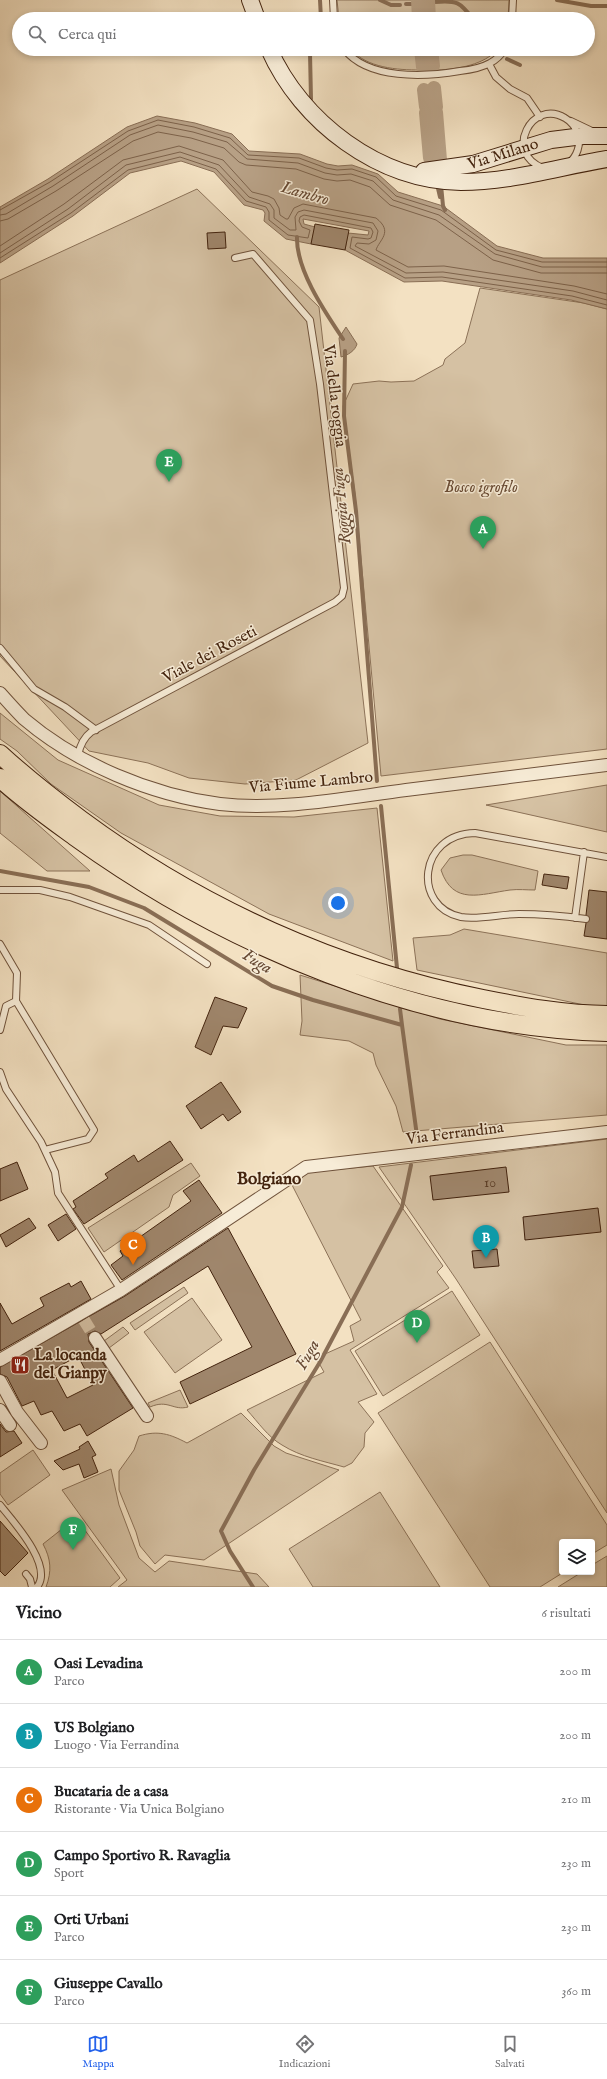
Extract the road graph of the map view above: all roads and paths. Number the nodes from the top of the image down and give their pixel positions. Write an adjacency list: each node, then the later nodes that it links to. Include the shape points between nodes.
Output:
1 (250, 0): 4 (street)
2 (332, 0): 5 (lane)
3 (513, 0): 6 (lane)
4 (254, 12)
5 (333, 12)
6 (512, 12)
7 (273, 56): 18 (street, Via Milano, via 291,87 318,120 352,146)
8 (352, 56): 10 (lane, via 388,73 443,74)
9 (499, 56): 10 (lane)
10 (489, 64): 11 (lane, via 496,77 510,89 527,98)
11 (540, 117): 12 (lane, via 555,114); 15 (lane, via 531,122 526,131)
12 (568, 120): 13 (lane); 14 (lane)
13 (607, 135): 14 (street, Via Milano)
14 (578, 136): 15 (street, Via Milano); 17 (lane, via 579,146 575,156)
15 (524, 148): 17 (lane, via 533,163); 18 (street, Via Milano, via 492,159 452,168 424,171)
16 (607, 159): 17 (street, Via Milano)
17 (556, 168): 18 (street, Via Milano, via 495,180 458,182 425,177)
18 (398, 169)
19 (235, 258): 20 (lane, Via della roggia, via 253,254 310,320 344,588 342,596)
20 (335, 602): 23 (lane, Viale dei Roseti)
21 (0, 648): 23 (lane, via 34,689 65,707)
22 (0, 693): 25 (street, Via Fiume Lambro, via 24,718 56,743)
23 (96, 730): 25 (lane, Viale dei Roseti, via 86,736)
24 (0, 754): 36 (main road, via 27,780 110,841 180,885 265,930 356,966 449,992 555,1011)
25 (78, 755): 26 (street, Via Fiume Lambro, via 145,788 220,804 266,805 324,801)
26 (607, 765)
27 (0, 778): 38 (main road, via 18,795 89,846 156,890 271,950 359,984 456,1012 559,1028)
28 (584, 852): 29 (lane); 31 (lane); 31 (lane, via 475,832 463,833 440,845 431,858 427,872 428,885 433,896 446,910 460,917 519,914)
29 (607, 857)
30 (0, 890): 34 (lane, via 40,890 70,897 149,925)
31 (575, 918): 32 (lane)
32 (586, 919)
33 (0, 944): 35 (lane, via 17,973)
34 (207, 964)
35 (16, 1001): 37 (lane, via 6,1006); 41 (lane, via 94,1130 88,1138)
36 (607, 1015)
37 (0, 1030)
38 (607, 1032)
39 (0, 1072): 41 (lane, via 6,1090)
40 (607, 1132): 42 (street, Via Ferrandina, via 306,1167)
41 (45, 1150): 42 (lane, via 55,1172 58,1193)
42 (121, 1290): 44 (street, via 82,1317)
43 (95, 1338): 47 (street)
44 (0, 1360)
45 (0, 1381): 49 (street, via 17,1412)
46 (0, 1410): 48 (street)
47 (147, 1416)
48 (10, 1425)
49 (41, 1442)
50 (0, 1506): 53 (lane, via 37,1557 40,1572)
51 (26, 1574): 52 (lane)
52 (32, 1587)
53 (37, 1587)

